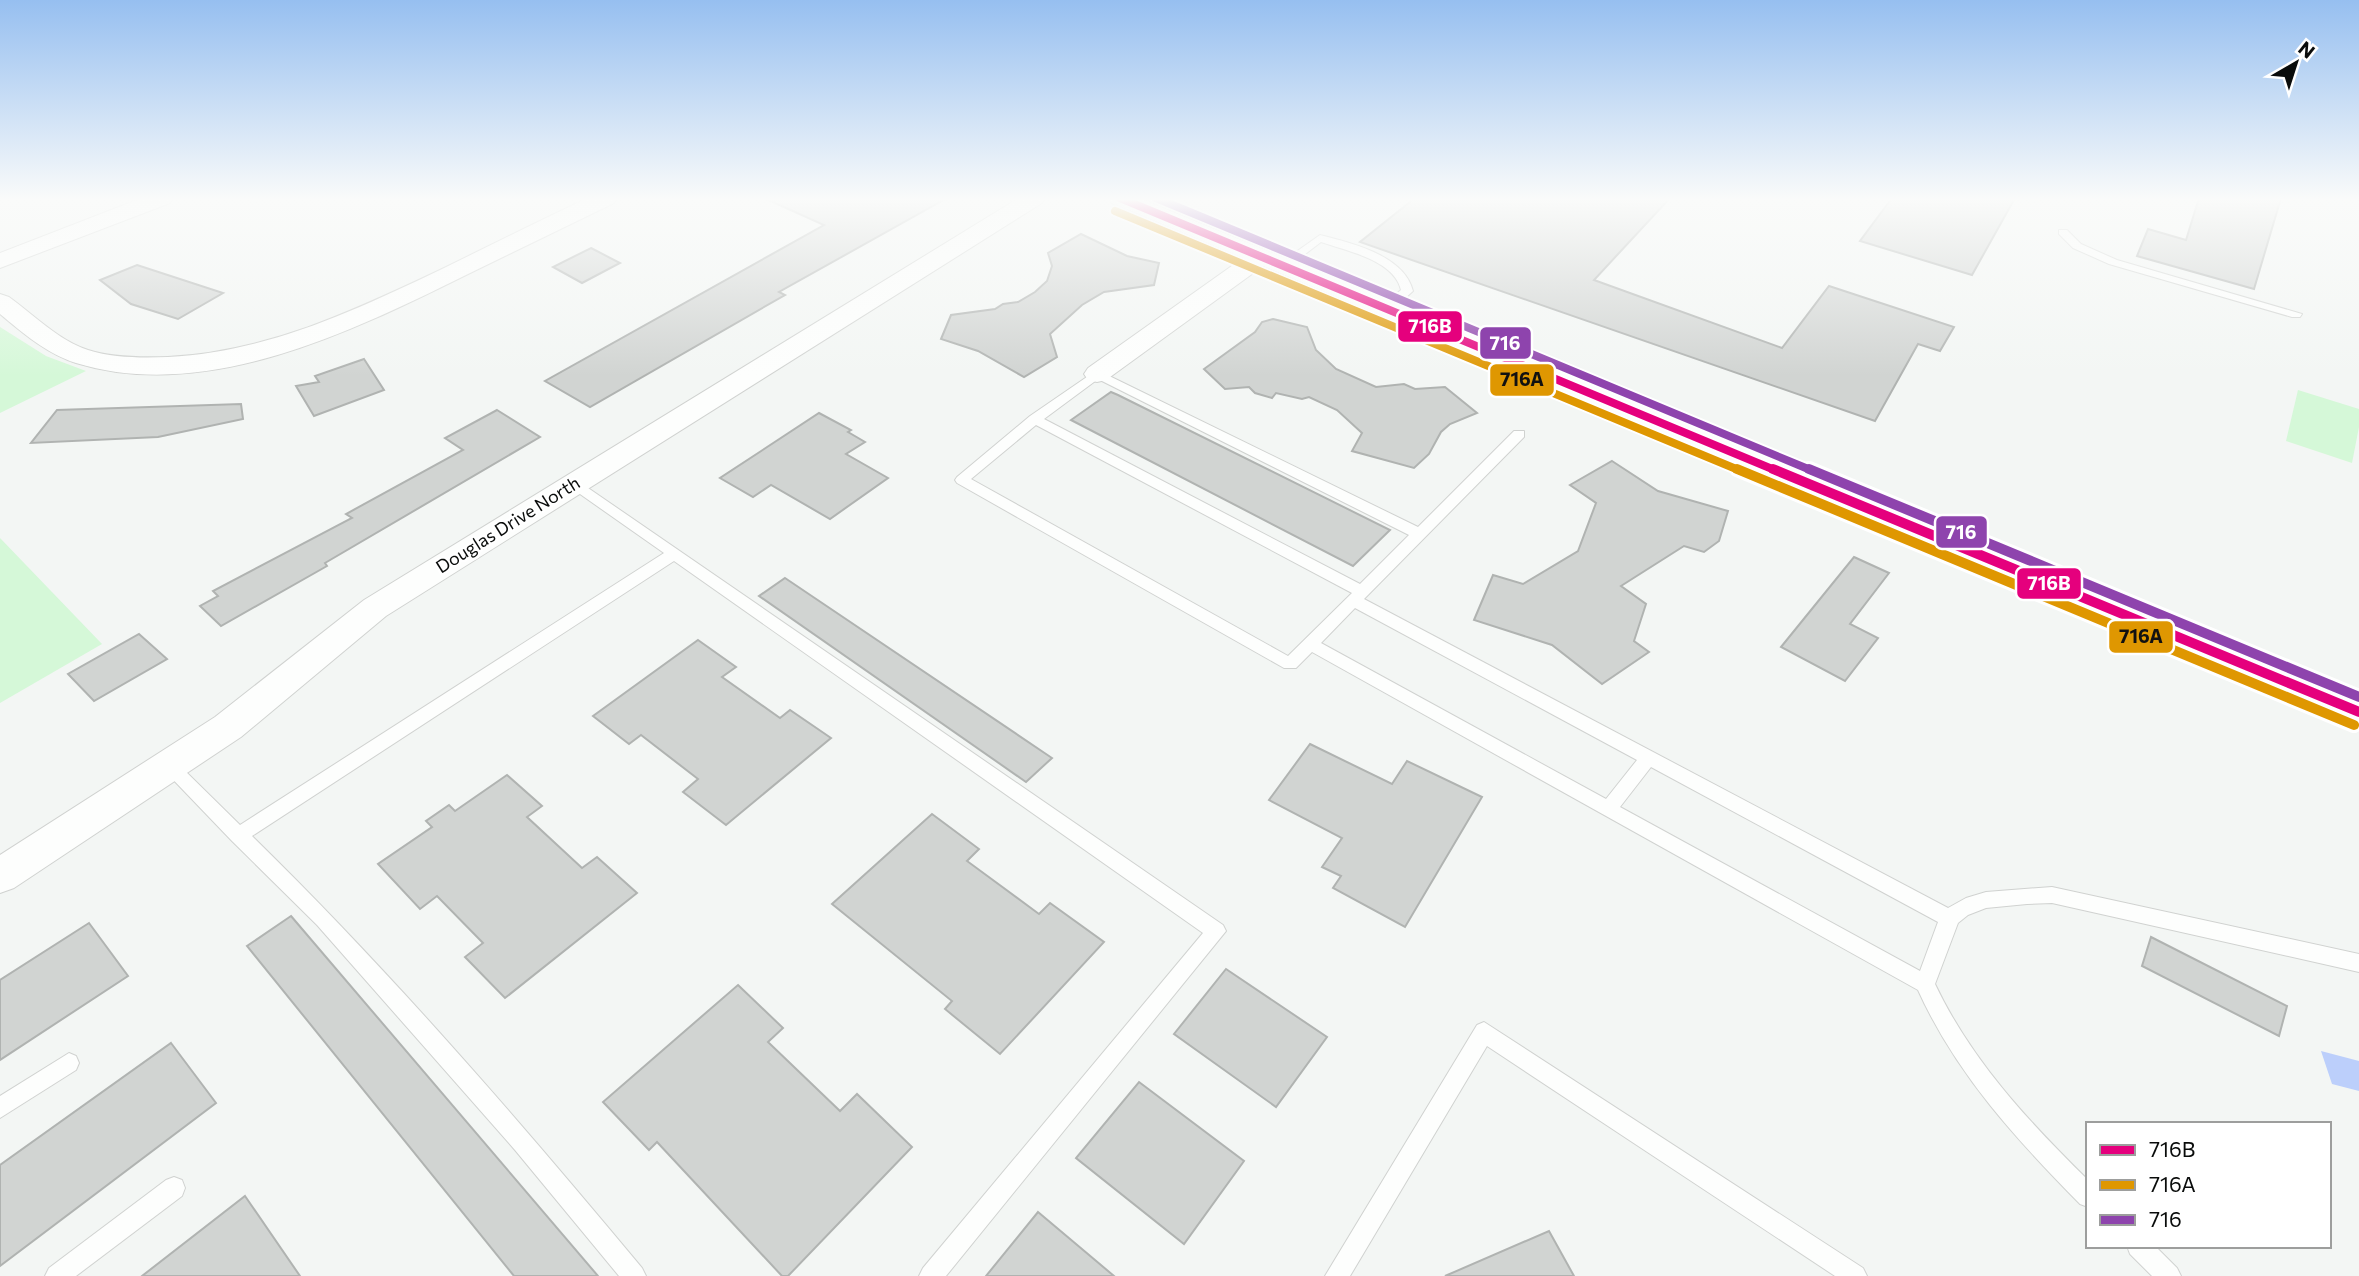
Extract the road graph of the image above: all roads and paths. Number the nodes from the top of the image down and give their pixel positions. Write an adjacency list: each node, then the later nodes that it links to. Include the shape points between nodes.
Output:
1 (483, 258): 8 (street, via 312,336 209,360 116,363 83,356 53,342)
2 (938, 258): 14 (street, Douglas Drive North)
3 (1264, 258): 7 (street)
4 (1280, 258): 7 (lane)
5 (1370, 258): 9 (lane, via 1390,265 1407,283 1407,291)
6 (2103, 258): 10 (lane)
7 (1272, 261): 9 (street); 11 (street)
8 (0, 302)
9 (1386, 309): 15 (street)
10 (2297, 314)
11 (1097, 374): 12 (lane); 17 (lane)
12 (1035, 419): 19 (lane); 20 (lane, via 962,480 1290,664)
13 (1519, 434): 17 (lane)
14 (575, 484): 18 (lane); 23 (street, Douglas Drive North, via 375,608)
15 (1881, 513): 16 (street); 21 (street)
16 (1857, 531)
17 (1417, 533): 19 (lane)
18 (674, 554): 25 (lane); 37 (lane, via 1216,931)
19 (1357, 596): 20 (lane); 22 (lane)
20 (1310, 644): 24 (lane)
21 (2359, 712)
22 (1649, 757): 24 (lane); 27 (lane)
23 (170, 768): 25 (lane); 26 (street, Douglas Drive North)
24 (1608, 808): 29 (lane)
25 (238, 836): 36 (lane, via 324,919 523,1142)
26 (0, 876)
27 (1949, 918): 28 (lane, via 1969,906 2008,896 2052,895); 29 (lane)
28 (2359, 963)
29 (1925, 984): 33 (lane, via 1936,1011 1965,1055 2013,1116)
30 (69, 1063): 31 (lane)
31 (0, 1108)
32 (174, 1188): 35 (lane)
33 (2086, 1194)
34 (2140, 1248): 40 (lane)
35 (57, 1276)
36 (634, 1276)
37 (931, 1276)
38 (1337, 1276): 39 (lane, via 1484,1032)
39 (1855, 1276)
40 (2169, 1276)

